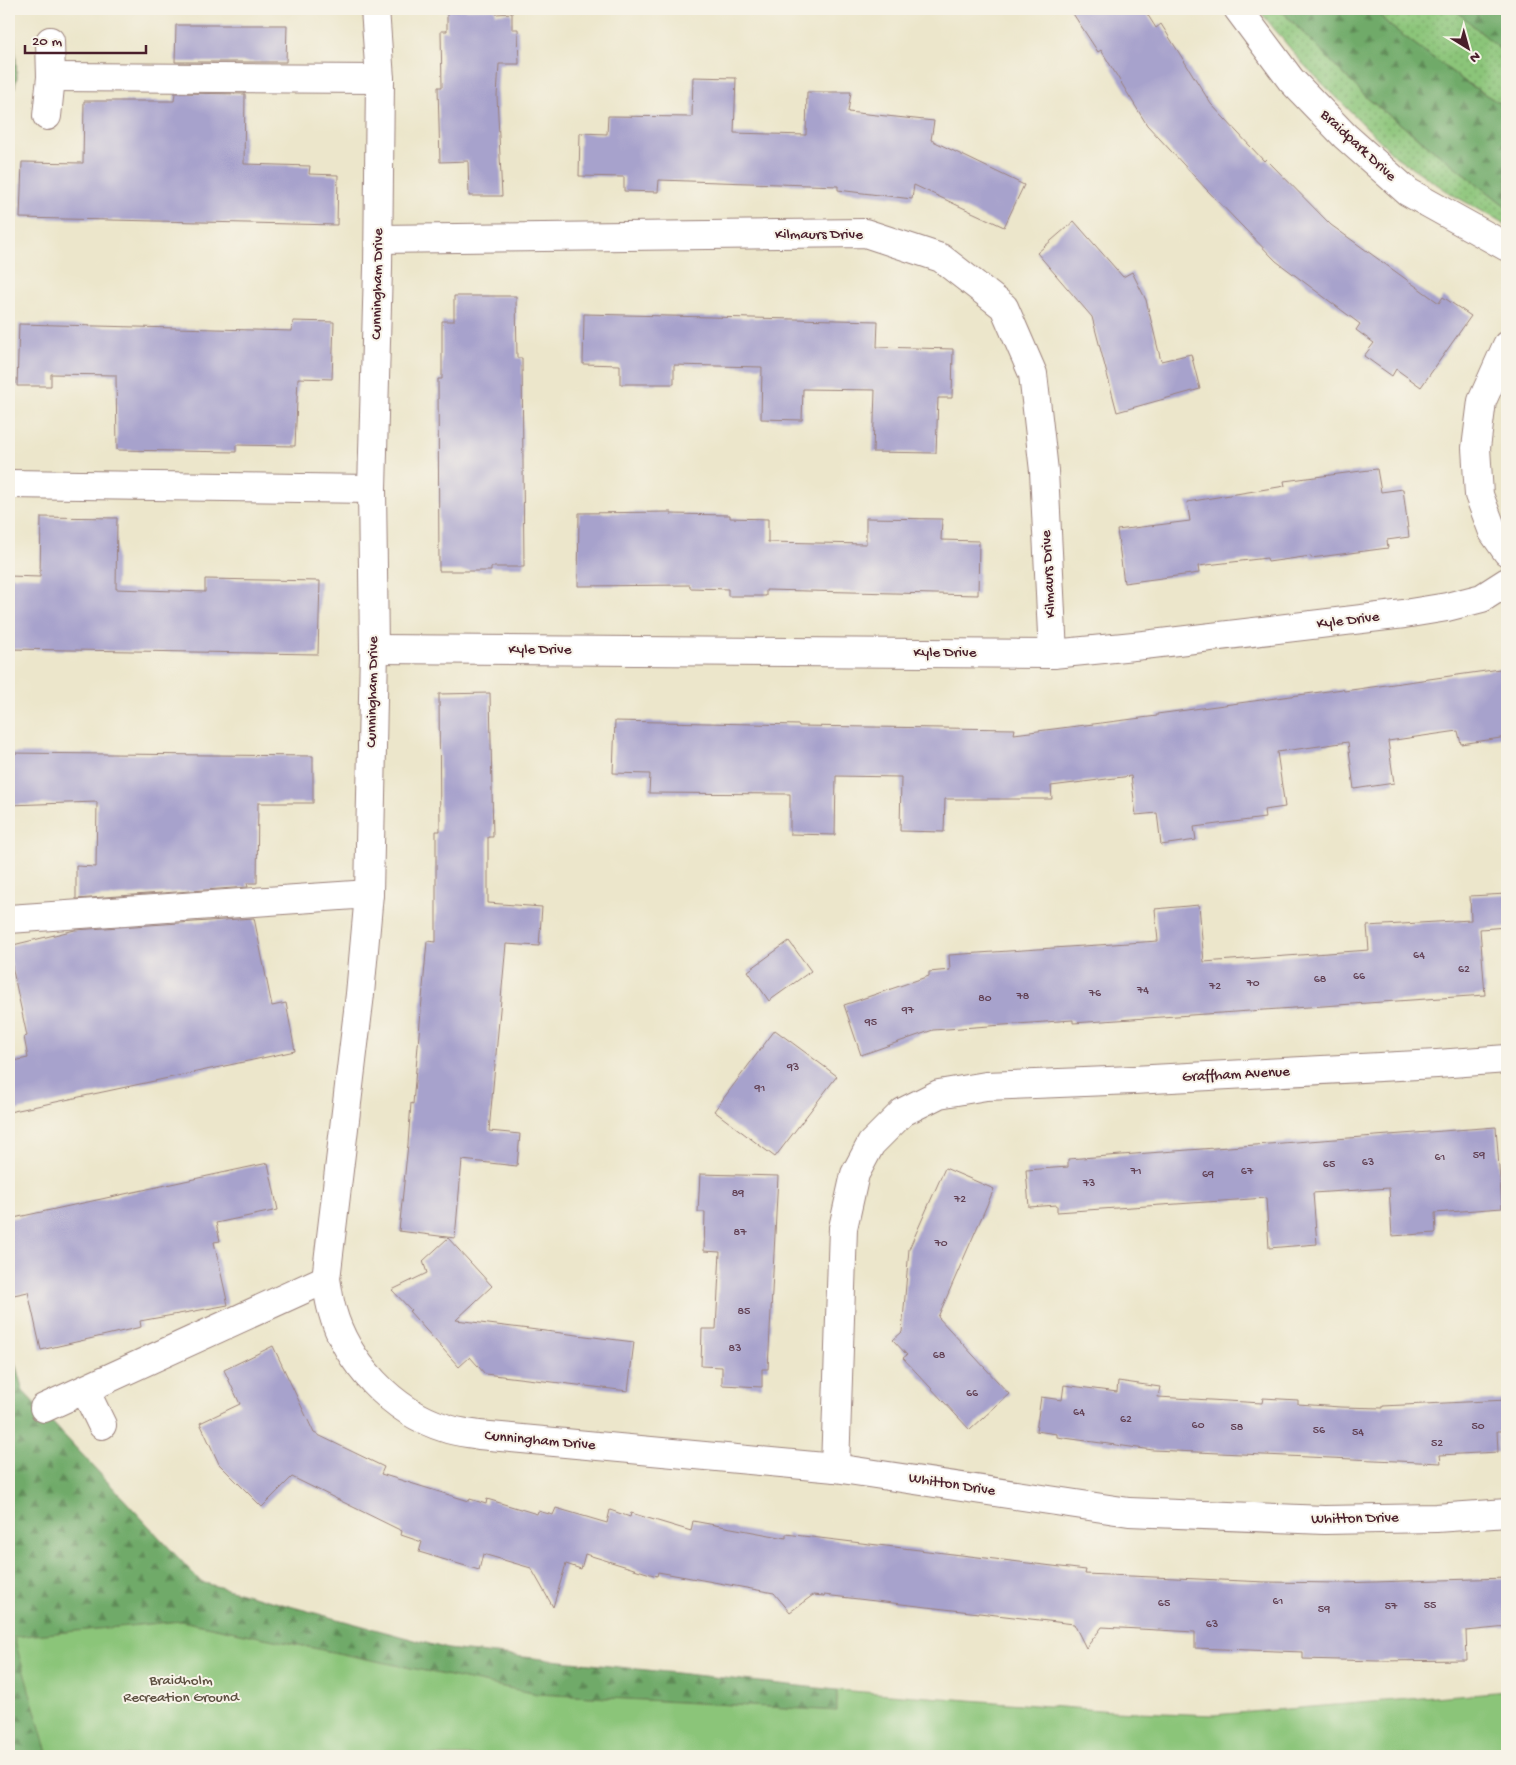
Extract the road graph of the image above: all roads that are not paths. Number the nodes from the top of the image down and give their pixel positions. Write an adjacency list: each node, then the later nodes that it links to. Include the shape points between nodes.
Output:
1 (375, 9): 5 (street, Cunningham Drive)
2 (1238, 9): 8 (street, Braidpark Drive, via 1290,80 1344,136 1408,192)
3 (50, 41): 4 (street)
4 (51, 77): 5 (street); 6 (street)
5 (380, 80): 7 (street, Cunningham Drive)
6 (47, 116)
7 (379, 239): 11 (street, Cunningham Drive); 15 (street, Kilmaurs Drive, via 865,233 941,258 1004,307 1033,374 1044,472)
8 (1507, 248)
9 (1507, 345): 12 (street, via 1482,401 1476,448 1479,495 1493,532)
10 (9, 484): 11 (street)
11 (372, 489): 14 (street, Cunningham Drive)
12 (1507, 552)
13 (1507, 582): 15 (street, Kyle Drive, via 1482,598 1404,614)
14 (374, 649): 15 (street, Kyle Drive); 16 (street, Cunningham Drive)
15 (1053, 654)
16 (369, 894): 17 (street); 19 (street, Cunningham Drive)
17 (9, 919)
18 (1507, 1059): 23 (street, Graffham Avenue, via 986,1086 939,1094 903,1112 871,1144 855,1174 843,1228)
19 (326, 1279): 20 (street); 23 (street, Cunningham Drive, via 332,1310 345,1341 364,1370 390,1397 418,1416 445,1428 479,1435)
20 (85, 1390): 21 (street); 22 (street)
21 (44, 1408)
22 (102, 1425)
23 (835, 1468): 24 (street, Whitton Drive, via 1129,1512 1324,1520)
24 (1507, 1513)

